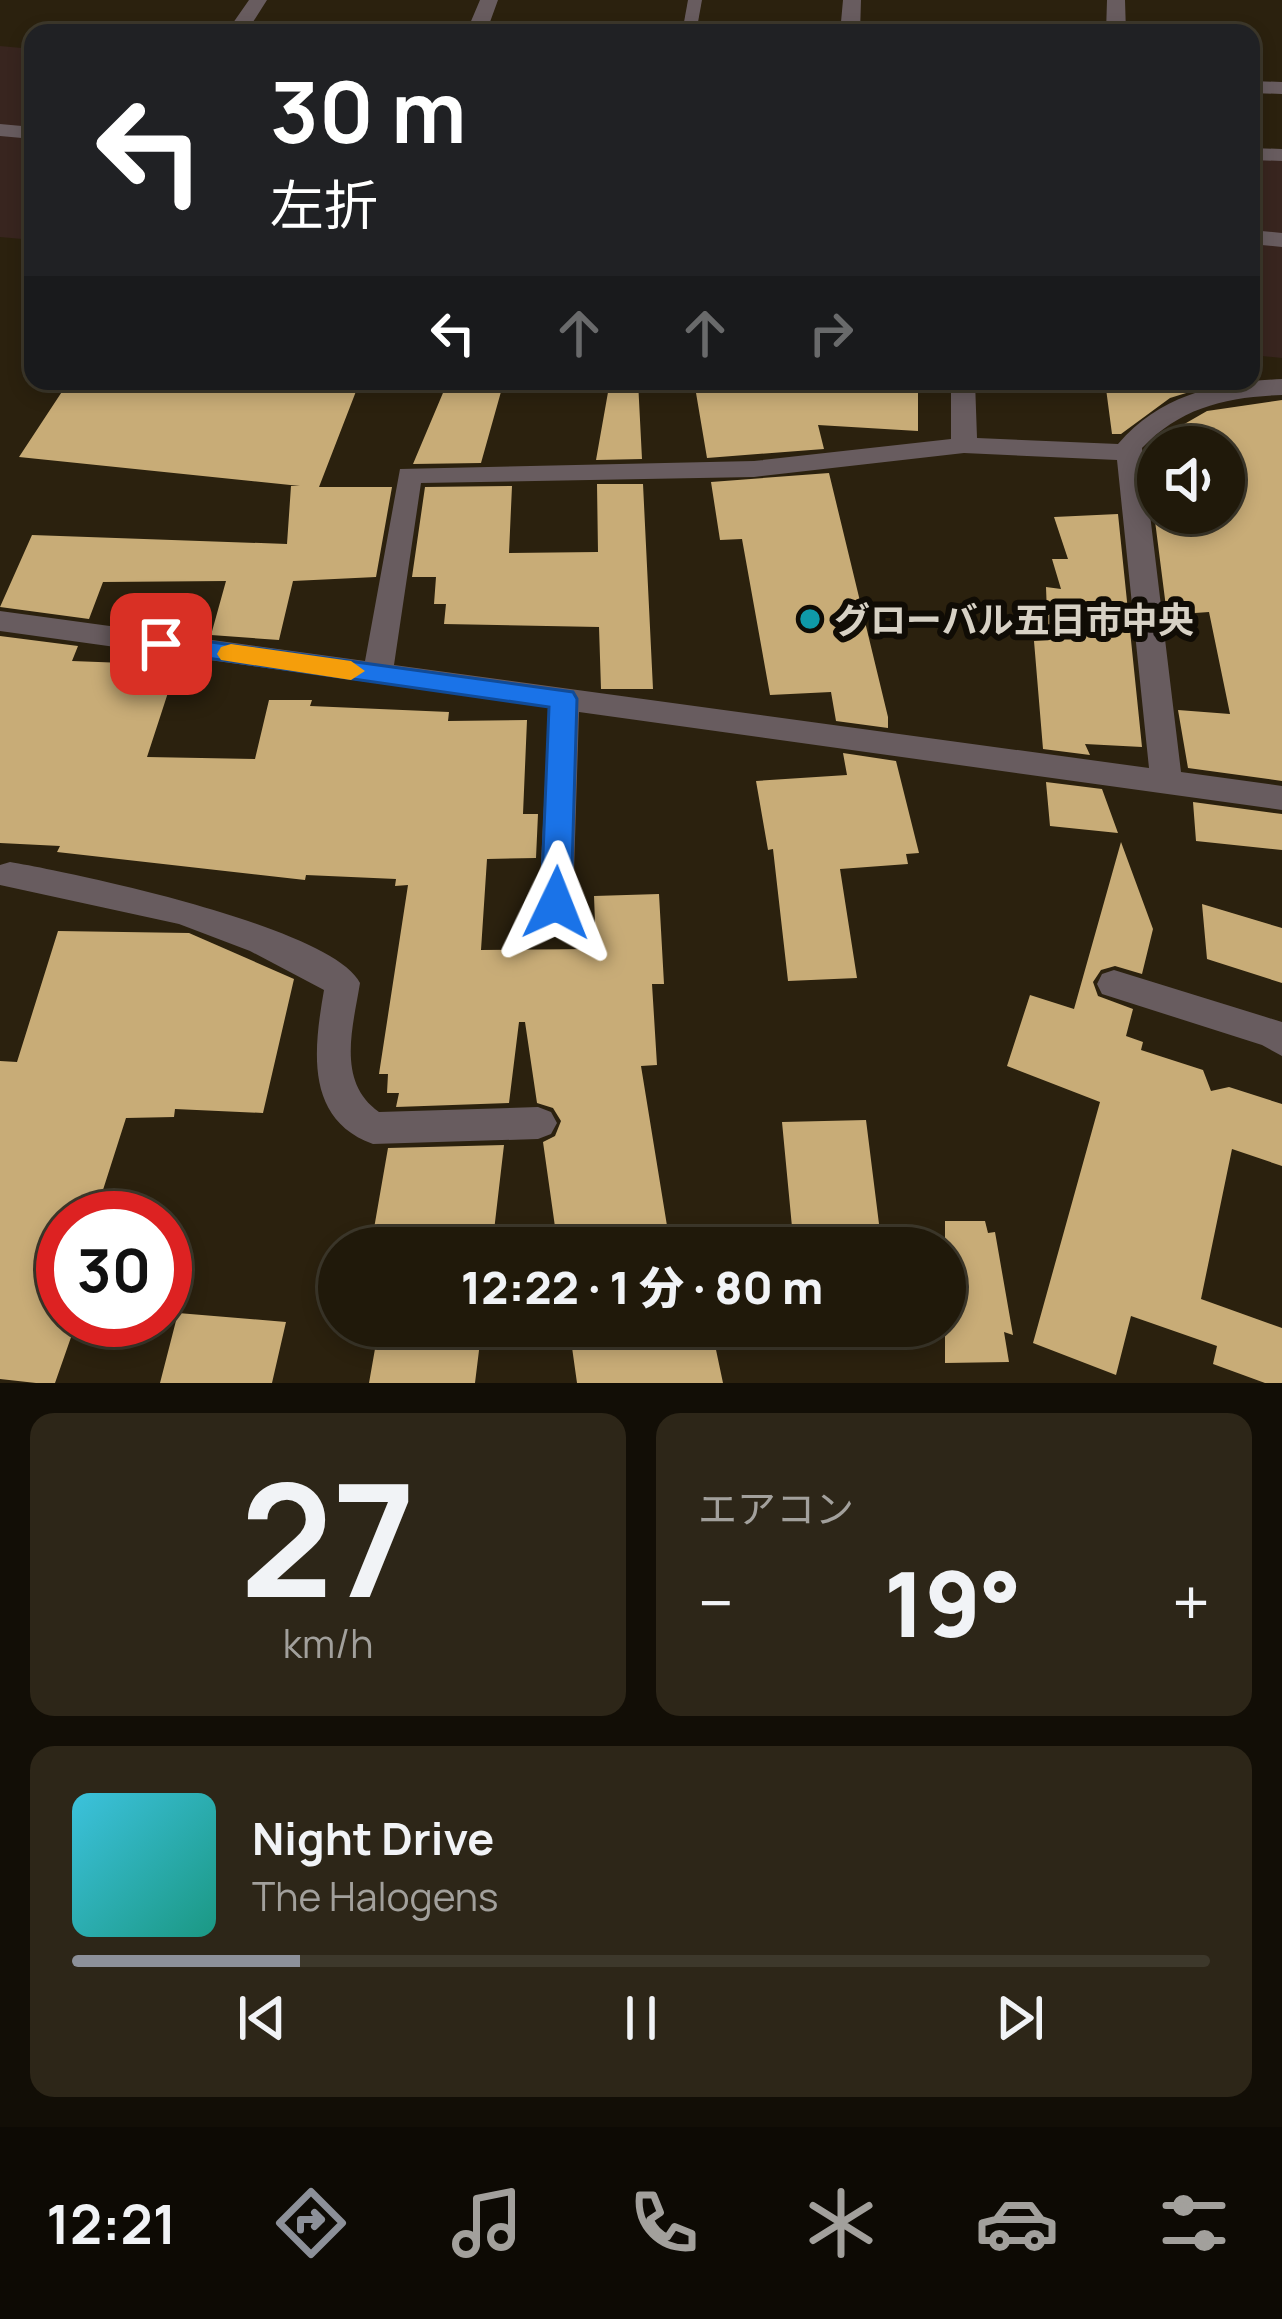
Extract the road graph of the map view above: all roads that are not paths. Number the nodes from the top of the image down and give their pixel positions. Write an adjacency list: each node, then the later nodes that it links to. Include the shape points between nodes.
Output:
1 (963, 390): 3 (street)
2 (1254, 390): 4 (street, via 1175,407)
3 (964, 446): 4 (street); 6 (street, via 754,469 410,475)
4 (1128, 452): 8 (street)
5 (0, 621): 6 (street)
6 (378, 674): 7 (street)
7 (563, 699): 8 (street); 11 (street)
8 (1167, 784): 9 (street)
9 (1282, 798)
10 (3, 883): 14 (street, via 104,889 192,913 274,944 343,983 336,1084 351,1116 374,1128)
11 (556, 903)
12 (1114, 984): 13 (street)
13 (1282, 1041)
14 (538, 1123)

